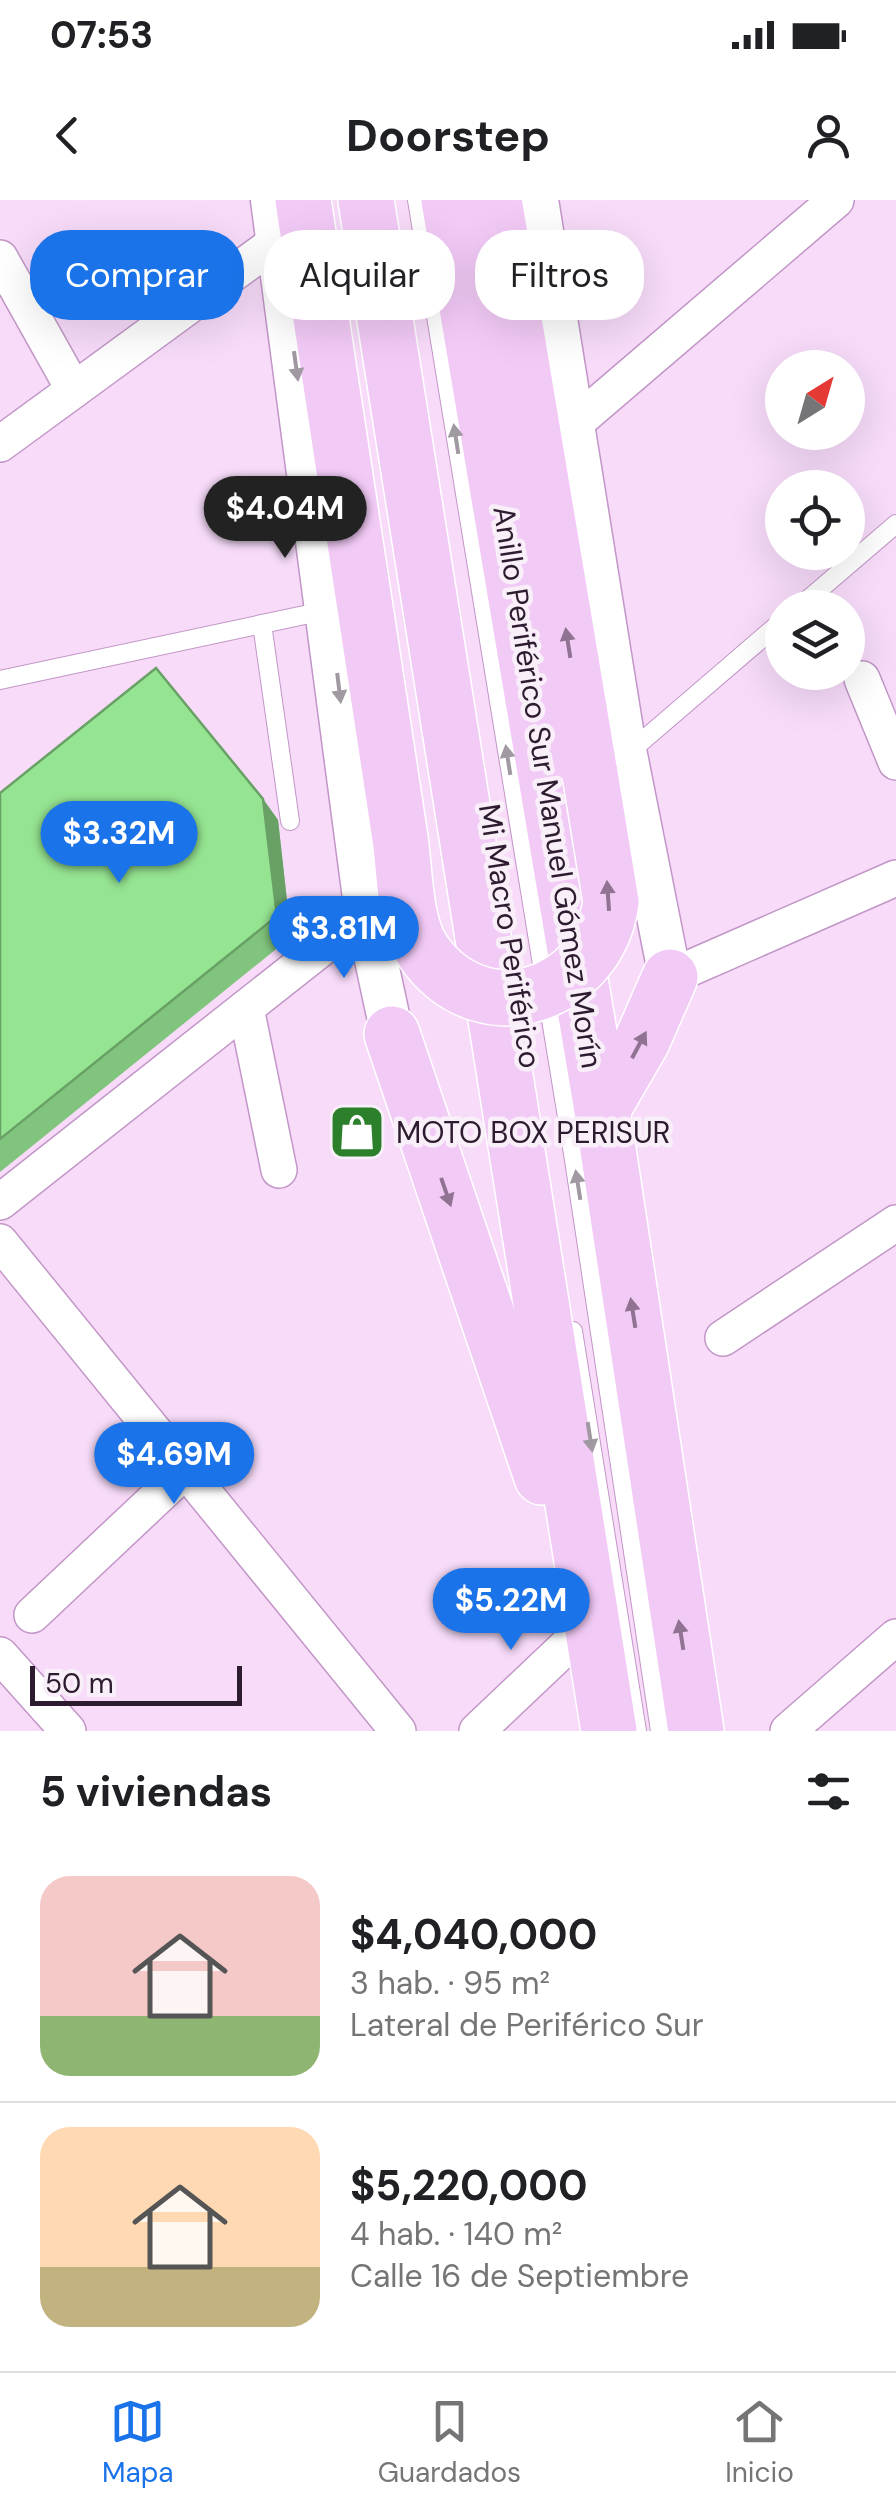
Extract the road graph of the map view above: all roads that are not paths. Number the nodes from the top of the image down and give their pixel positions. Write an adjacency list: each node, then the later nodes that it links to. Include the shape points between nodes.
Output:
1 (366, 200): 38 (highway)
2 (417, 200): 46 (lane, Mi Macro Periférico, one-way to 2)
3 (450, 200): 29 (highway, Anillo Periférico Sur Manuel Gómez Morín)
4 (494, 200): 20 (highway, one-way to 4)
5 (536, 200): 10 (street)
6 (836, 200): 10 (street)
7 (285, 213): 9 (street); 14 (street, one-way to 14); 20 (highway, one-way to 20, bridge, via 414,932 432,962 459,984 491,996 542,992 585,964 611,902)
8 (0, 258): 9 (street)
9 (74, 390): 11 (street)
10 (572, 426): 20 (street)
11 (0, 444)
12 (896, 524): 13 (lane)
13 (819, 590)
14 (328, 610): 15 (lane); 23 (street, one-way to 23)
15 (262, 624): 17 (lane); 21 (lane)
16 (765, 635): 20 (lane)
17 (0, 680)
18 (865, 687): 19 (street)
19 (896, 762)
20 (608, 764): 24 (street)
21 (290, 821)
22 (896, 878): 24 (street)
23 (366, 913): 26 (street); 28 (street)
24 (670, 977): 29 (highway, one-way to 24)
25 (518, 985): 27 (lane, Mi Macro Periférico)
26 (246, 1008): 30 (street); 31 (street)
27 (524, 1024)
28 (392, 1034): 38 (highway, one-way to 38)
29 (602, 1110): 47 (highway, Anillo Periférico Sur Manuel Gómez Morín, one-way to 29)
30 (279, 1170)
31 (0, 1202)
32 (896, 1223): 35 (street)
33 (0, 1242): 36 (street)
34 (572, 1319): 45 (lane, one-way to 45)
35 (722, 1338)
36 (186, 1470): 37 (street); 42 (street)
37 (32, 1615)
38 (592, 1622): 43 (street); 44 (highway)
39 (896, 1637): 48 (street)
40 (0, 1655): 41 (street)
41 (68, 1731)
42 (398, 1731)
43 (476, 1731)
44 (608, 1731)
45 (637, 1731)
46 (660, 1731)
47 (696, 1731)
48 (788, 1731)

